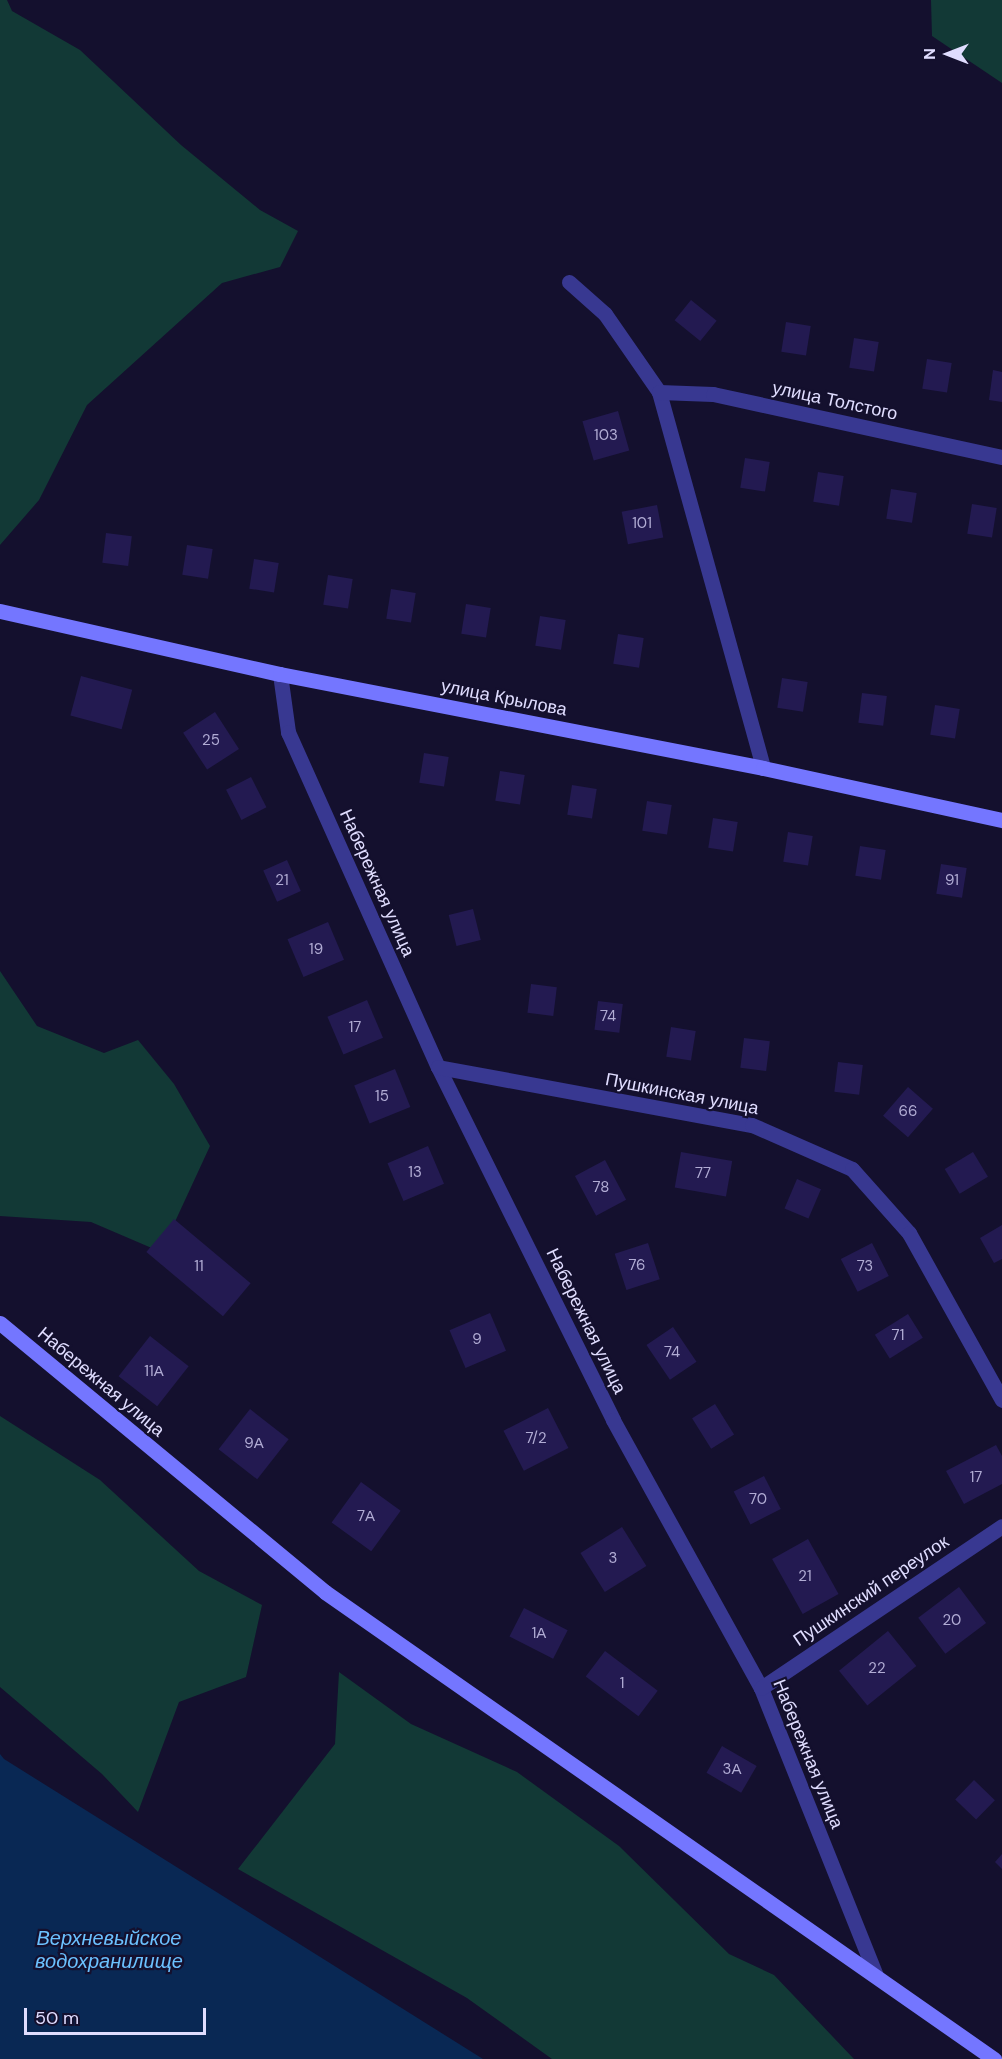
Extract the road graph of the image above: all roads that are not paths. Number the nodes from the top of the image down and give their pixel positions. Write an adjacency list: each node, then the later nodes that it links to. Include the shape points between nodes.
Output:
1 (569, 282): 2 (street, via 605,314)
2 (658, 392): 3 (street, улица Толстого, via 713,394); 6 (street)
3 (1002, 457)
4 (0, 612): 5 (street, улица Крылова)
5 (280, 674): 6 (street, улица Крылова); 8 (street, Набережная улица, via 288,732)
6 (763, 768): 7 (street, улица Крылова)
7 (1002, 820)
8 (438, 1067): 10 (street, Пушкинская улица, via 753,1125 852,1169 909,1233); 12 (street, Набережная улица, via 613,1420)
9 (0, 1323): 13 (street, Набережная улица, via 325,1592)
10 (1002, 1401)
11 (1002, 1526): 12 (street, Пушкинский переулок)
12 (761, 1688): 13 (street, Набережная улица)
13 (876, 1976): 14 (street, Набережная улица)
14 (994, 2059)

